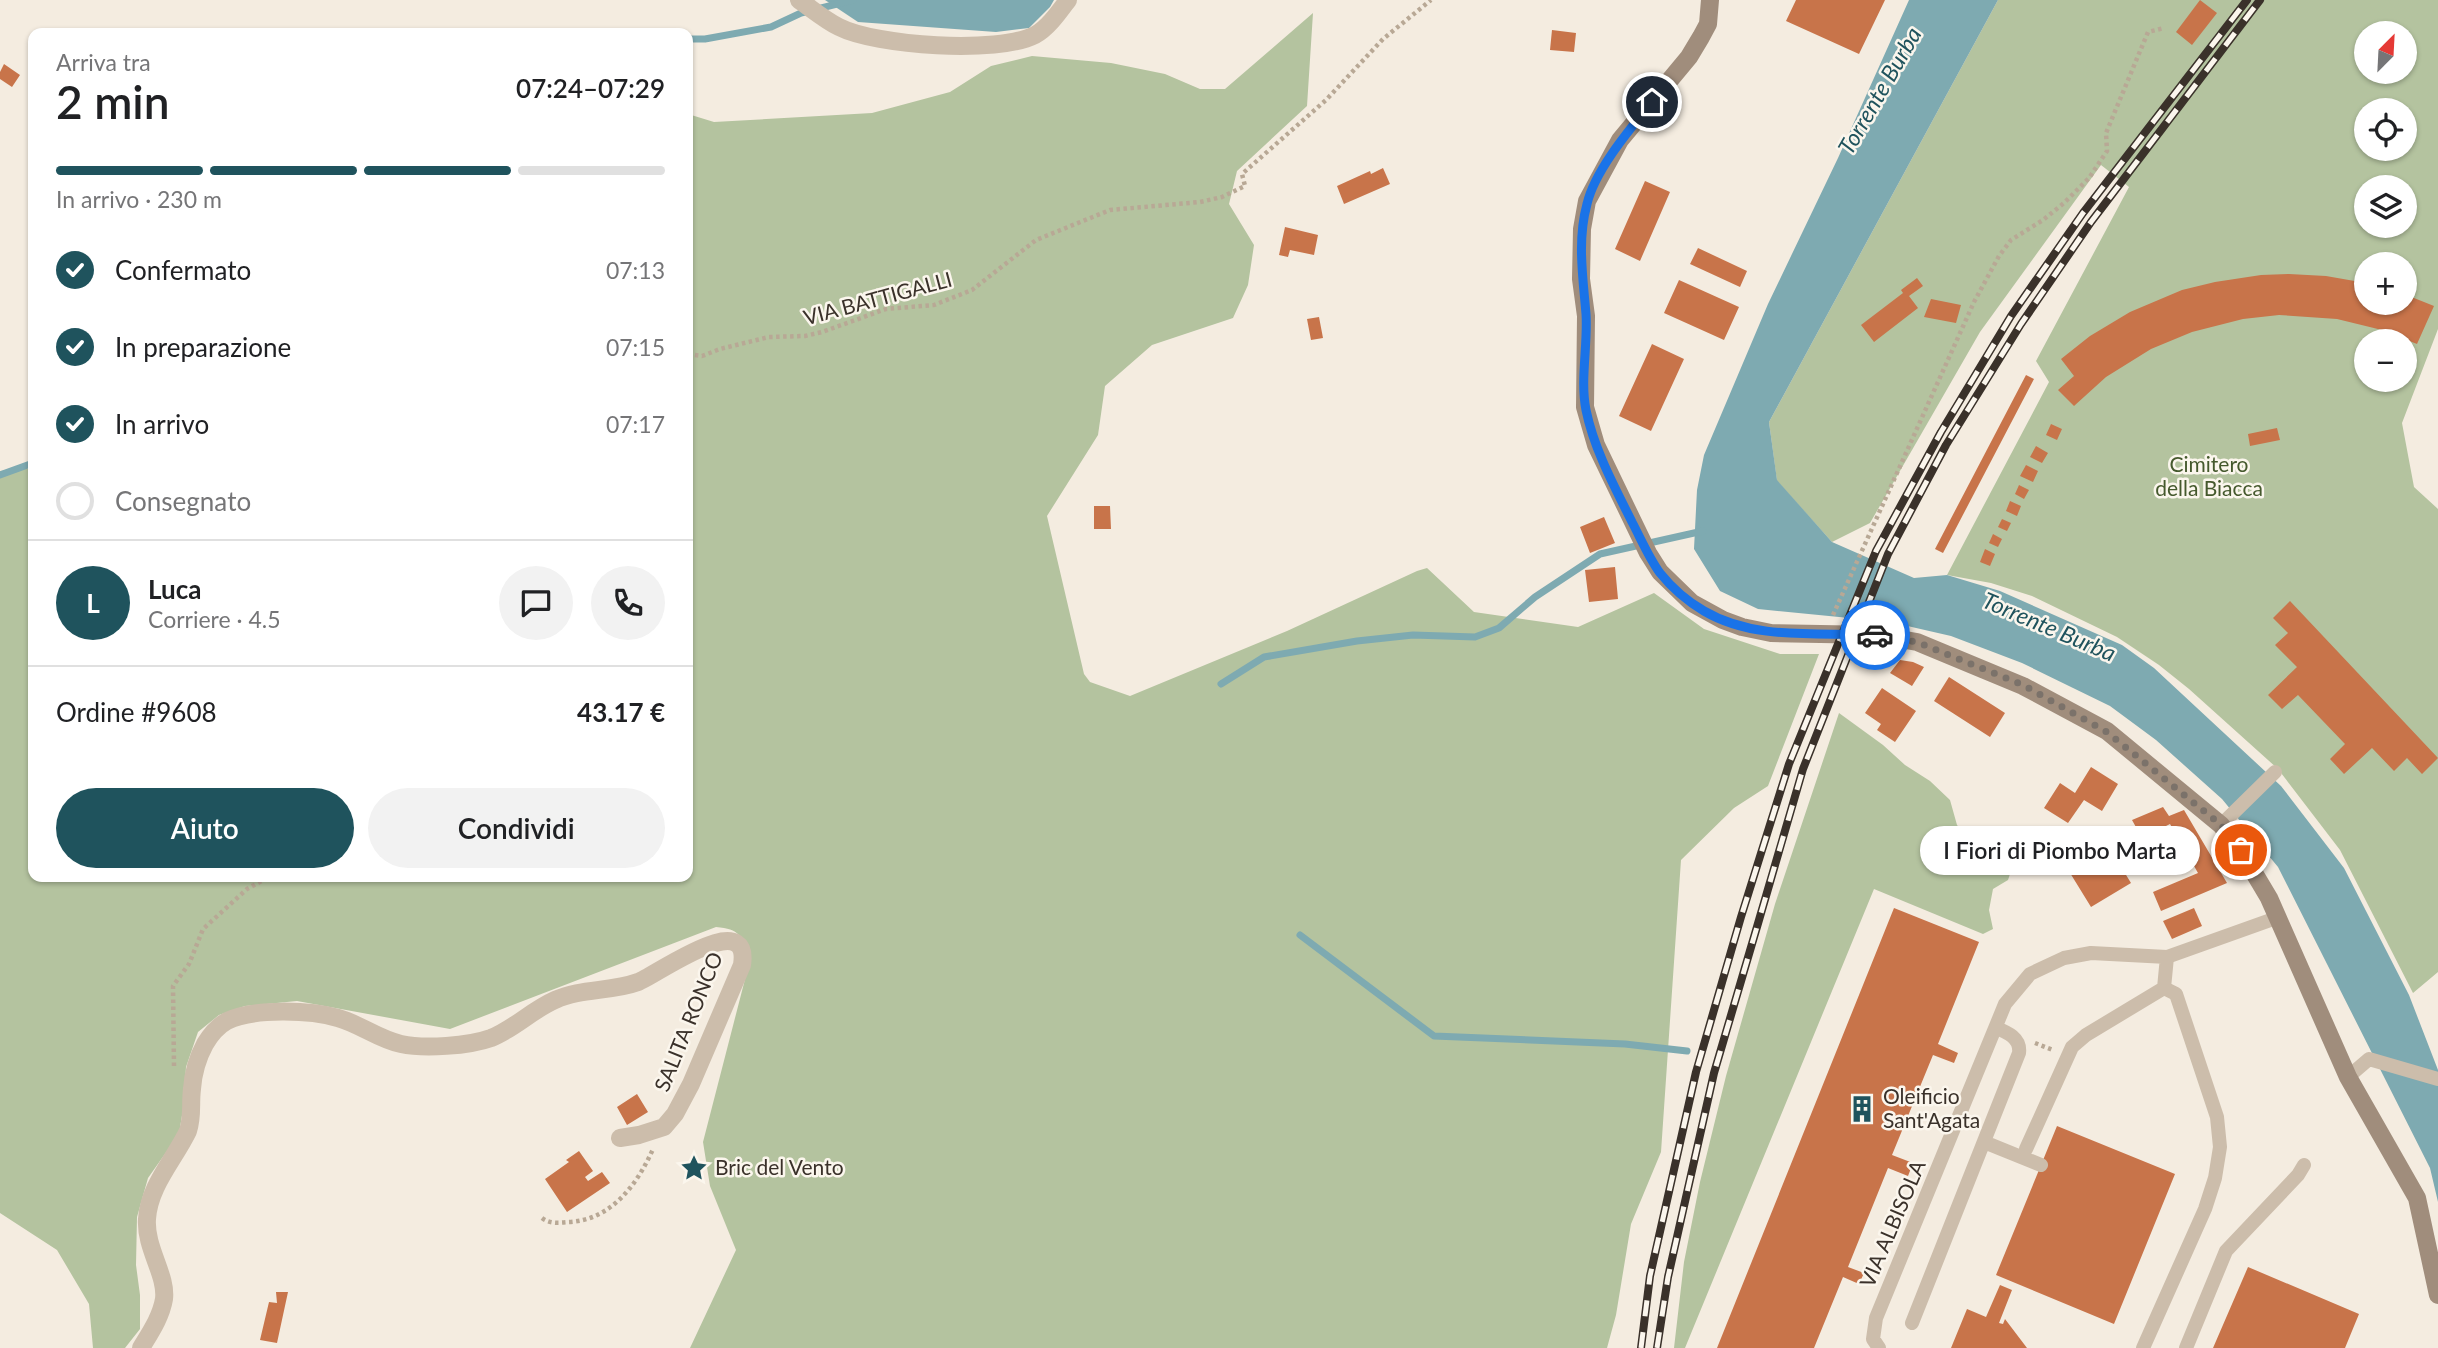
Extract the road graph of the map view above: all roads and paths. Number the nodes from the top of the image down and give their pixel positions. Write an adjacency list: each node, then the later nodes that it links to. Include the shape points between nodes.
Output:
1 (799, 0): 2 (street, via 840,28 869,37 967,46 1011,44 1037,34)
2 (1068, 0)
3 (1431, 0): 6 (path, VIA BATTIGALLI, via 1383,39 1326,100 1242,174 1245,186 1200,202 1110,210 1036,240 972,290 934,304 886,309 822,332 769,337)
4 (1710, 0): 9 (main road, via 1702,37 1620,140 1587,201 1582,229 1585,407 1629,517 1660,572 1692,603 1742,627 1771,633 1877,635 1917,642 2023,685 2107,732)
5 (2164, 28): 7 (path, via 2148,32 2106,133 2107,151 2089,178 2043,220 2011,240 1999,256)
6 (693, 355)
7 (1835, 610)
8 (2275, 772): 9 (lane)
9 (2226, 820): 11 (main road)
10 (260, 882): 17 (path, via 203,929 189,964 173,986 174,1068)
11 (2279, 918): 12 (lane, VIA ALBISOLA); 15 (main road)
12 (2167, 957): 13 (lane); 14 (lane, VIA ALBISOLA, via 2091,953 2046,965 2015,989)
13 (2164, 988): 21 (lane, via 2073,1047); 29 (lane, via 2176,994 2217,1117 2220,1147 2205,1209)
14 (1996, 1028): 20 (lane, via 2020,1047); 28 (lane, VIA ALBISOLA, via 1876,1318 1873,1339)
15 (2348, 1077): 16 (lane, via 2369,1059); 25 (main road, via 2417,1198)
16 (2438, 1079)
17 (191, 1090): 18 (street, SALITA RONCO, via 204,1047 218,1028 236,1018 307,1013 340,1018 402,1044 481,1041 554,1000 638,982 703,947 731,941 741,949 742,965 691,1084); 27 (street, SALITA RONCO, via 188,1131 159,1180 147,1217 147,1237 164,1296)
18 (664, 1126): 19 (street); 24 (path, via 641,1174 609,1208 575,1222)
19 (620, 1138)
20 (1984, 1142): 22 (lane); 26 (lane)
21 (2026, 1149)
22 (2041, 1165)
23 (2304, 1165): 30 (lane, via 2226,1251)
24 (542, 1218)
25 (2438, 1295)
26 (1912, 1323)
27 (141, 1348)
28 (1878, 1348)
29 (2143, 1348)
30 (2186, 1348)

